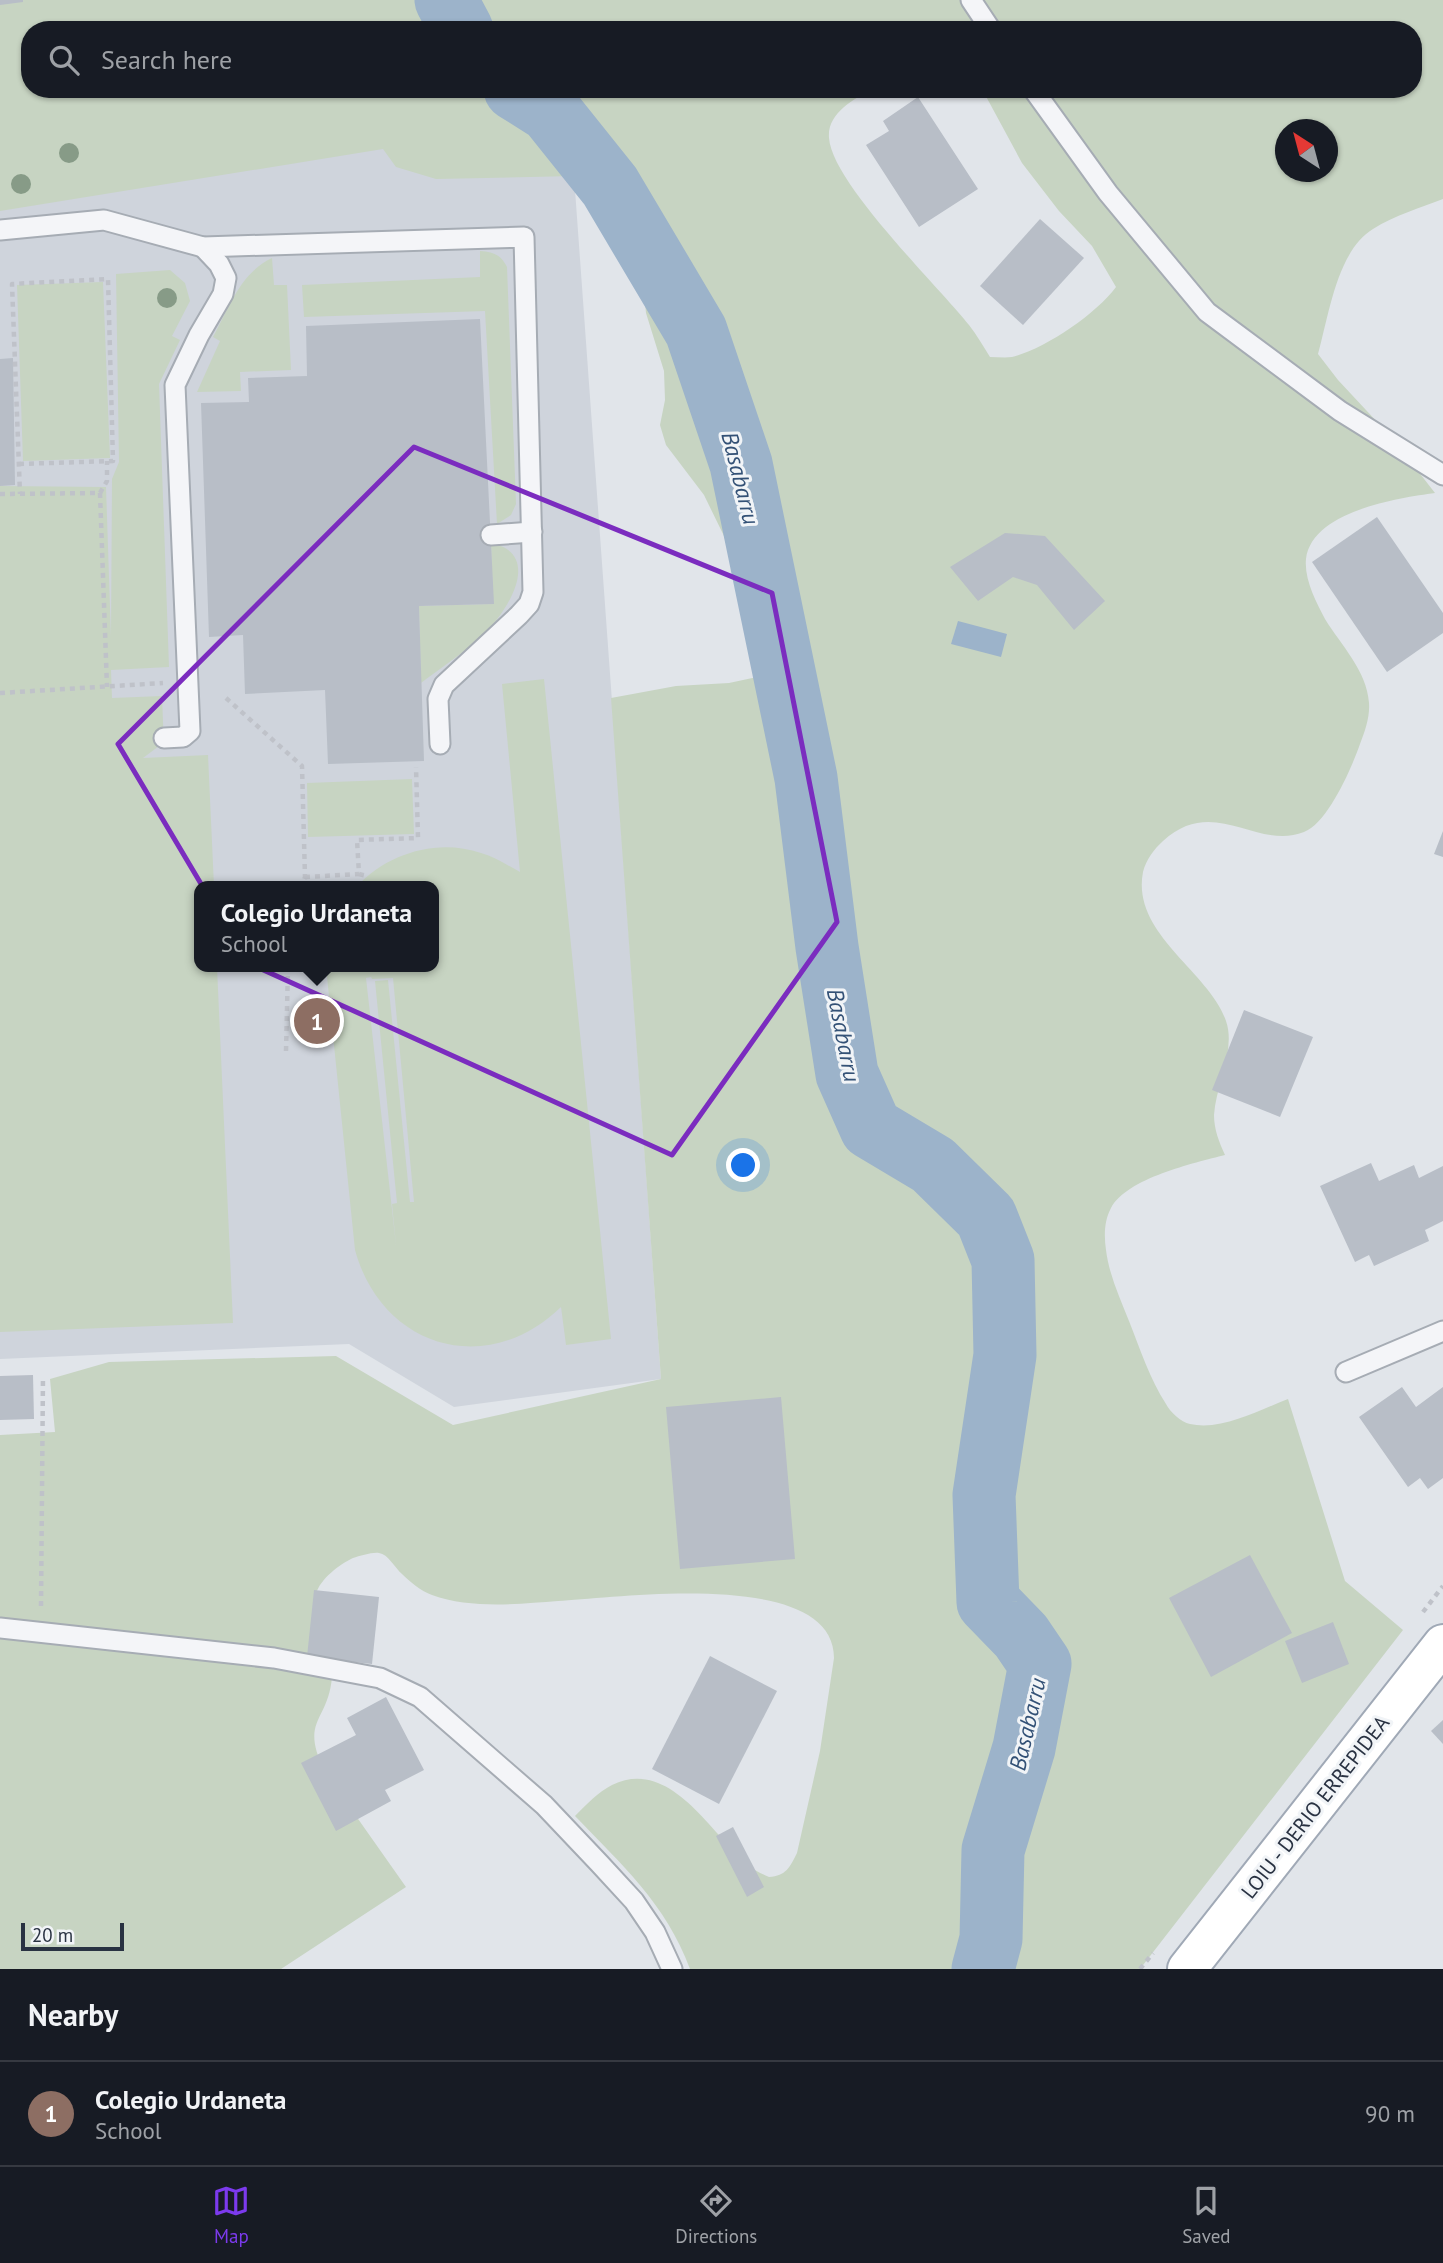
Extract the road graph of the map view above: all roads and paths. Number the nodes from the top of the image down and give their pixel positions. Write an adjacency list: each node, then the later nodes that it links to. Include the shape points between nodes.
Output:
1 (971, 0): 2 (lane)
2 (985, 21)
3 (1039, 98): 8 (lane, via 1108,193 1207,312 1340,411)
4 (0, 230): 5 (lane, via 104,220)
5 (203, 247): 12 (lane, via 524,237); 18 (lane, via 226,278 223,294 175,386 190,731 183,737)
6 (107, 461): 7 (path); 7 (path, via 113,461 108,279 12,284); 9 (path, via 107,481)
7 (19, 464): 11 (path)
8 (1443, 475)
9 (100, 493): 11 (path); 15 (path)
10 (0, 494): 11 (path)
11 (20, 494)
12 (532, 532): 13 (lane); 19 (lane, via 529,604 444,685 438,699)
13 (491, 535)
14 (170, 683): 15 (path)
15 (107, 687): 16 (path)
16 (0, 693)
17 (226, 698): 23 (path, via 302,766)
18 (164, 738)
19 (440, 744)
20 (416, 768): 21 (path, via 418,838 357,840)
21 (359, 874): 22 (path); 23 (path)
22 (367, 876)
23 (305, 877): 24 (path)
24 (304, 881)
25 (288, 972): 26 (path)
26 (286, 1051)
27 (1443, 1331): 28 (lane)
28 (1346, 1372)
29 (43, 1376): 31 (path)
30 (0, 1628): 31 (lane)
31 (41, 1633): 33 (lane, via 274,1658 380,1678 420,1697 544,1805 599,1863 634,1901)
32 (1443, 1644): 34 (main road, LOIU - DERIO ERREPIDEA)
33 (672, 1969)
34 (1187, 1969)

